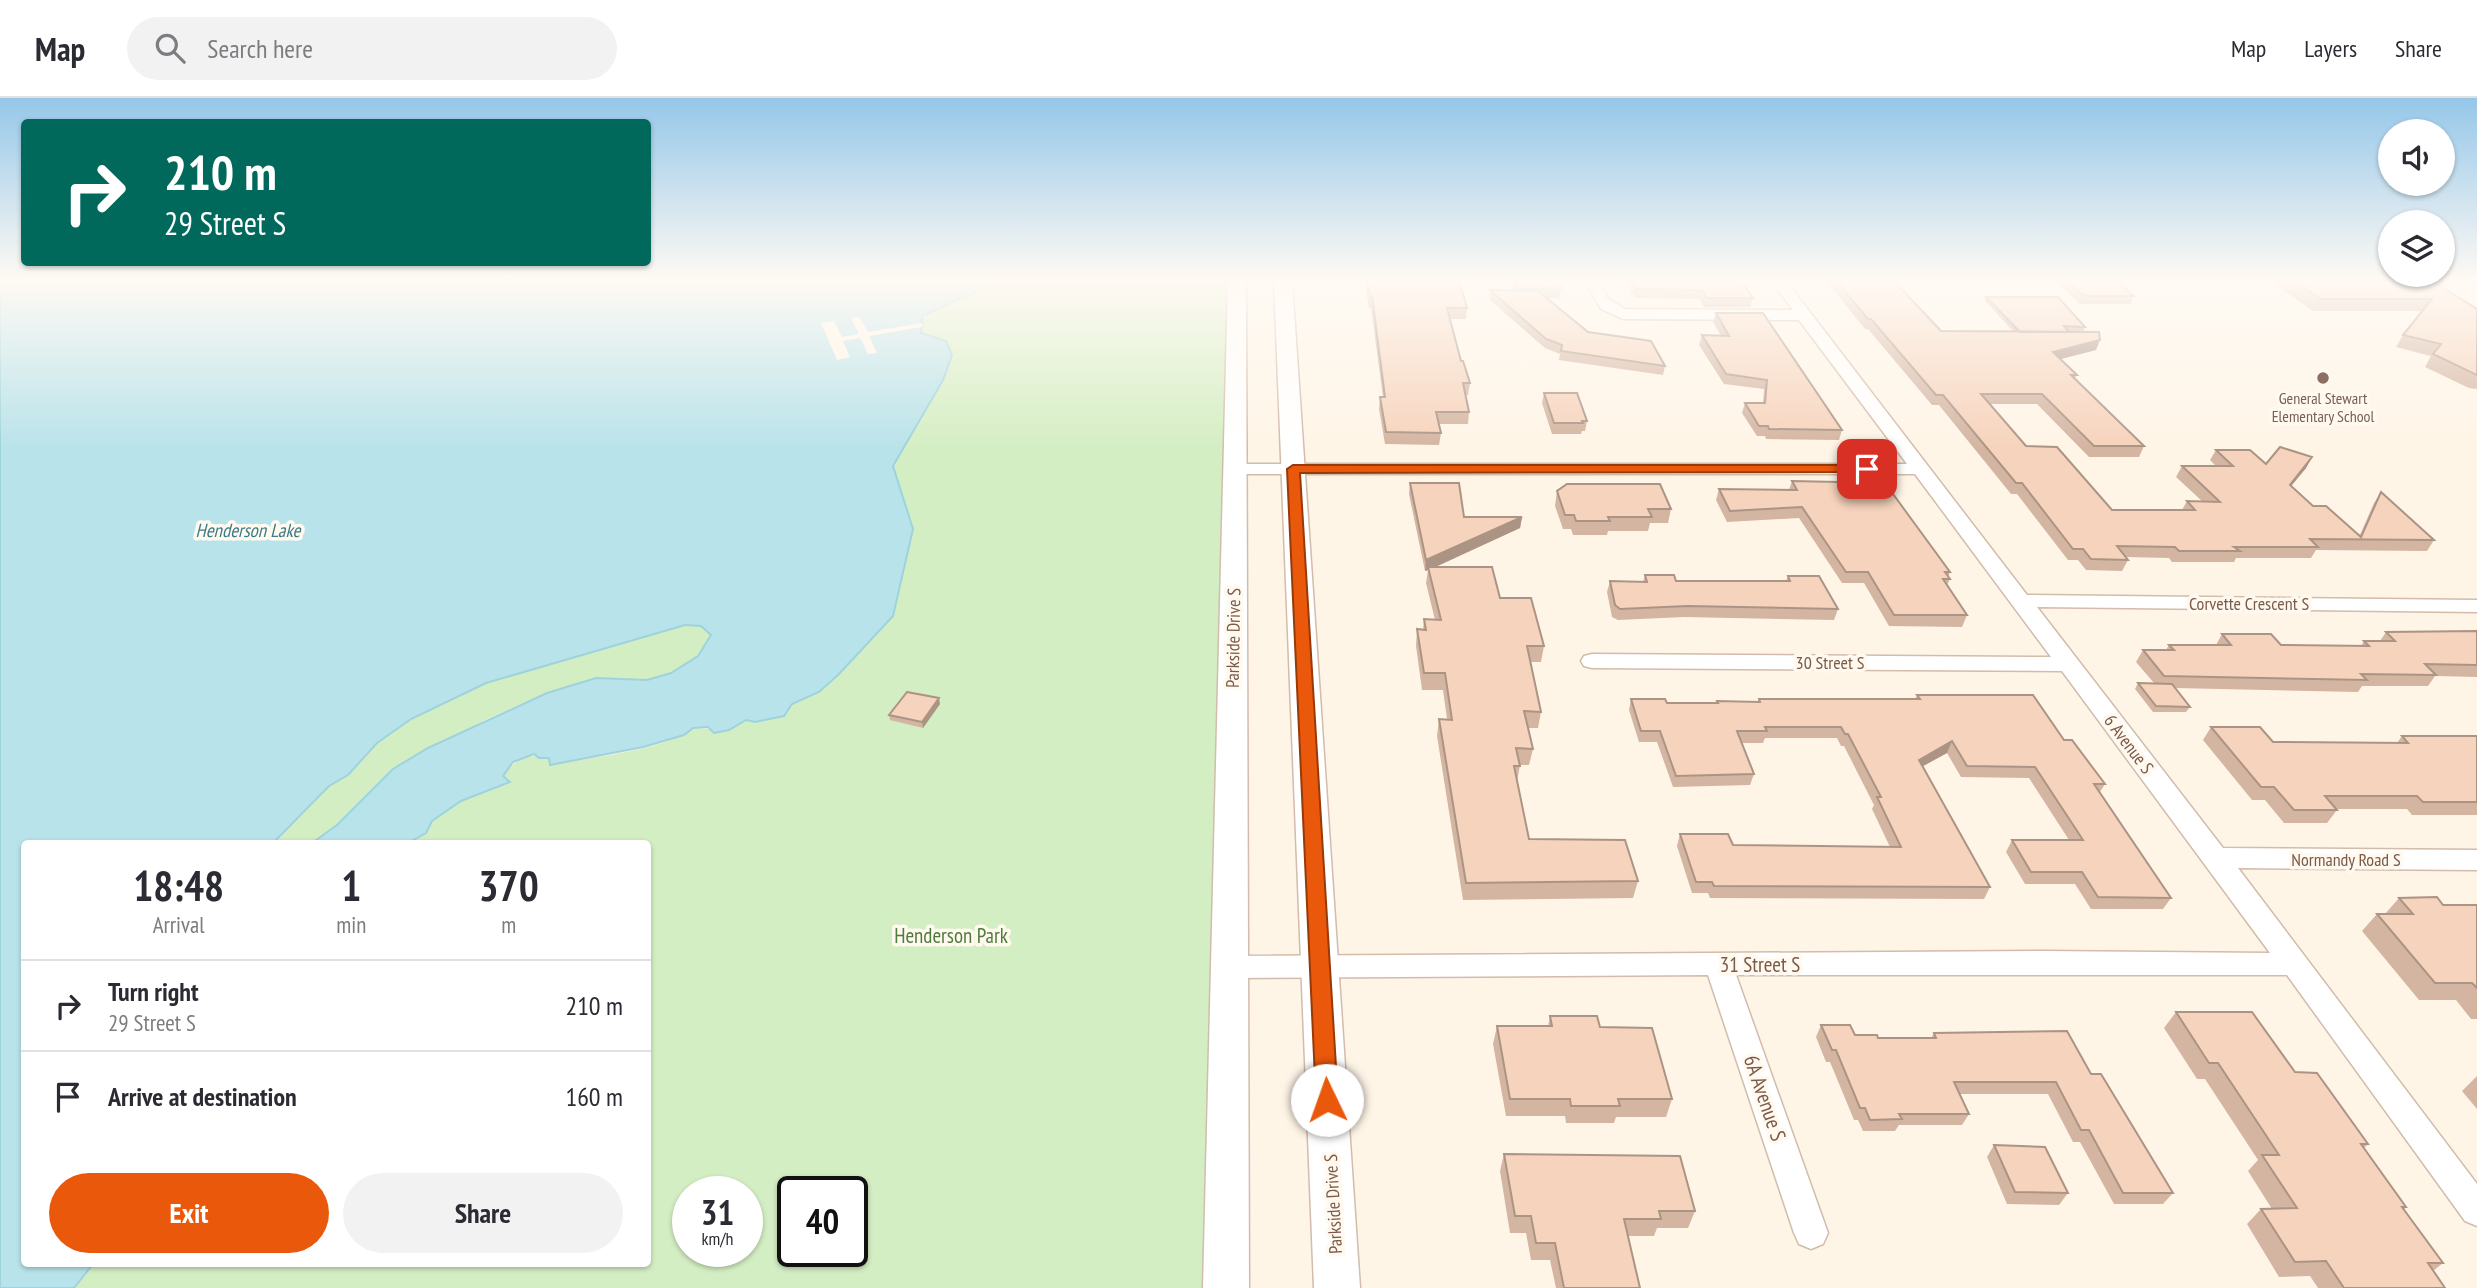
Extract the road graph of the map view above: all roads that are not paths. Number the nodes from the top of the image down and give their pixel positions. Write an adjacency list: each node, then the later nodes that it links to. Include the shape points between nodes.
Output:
1 (1237, 337): 4 (street, Parkside Drive S)
2 (1286, 337): 5 (street, Parkside Drive S)
3 (1819, 337): 6 (street, 6 Avenue S)
4 (1236, 469): 5 (street); 16 (street, Parkside Drive S)
5 (1293, 469): 6 (street); 15 (street, Parkside Drive S)
6 (1919, 469): 7 (street, 6 Avenue S)
7 (2022, 601): 8 (street, Corvette Crescent S); 10 (street, 6 Avenue S)
8 (2477, 606)
9 (1592, 661): 10 (street, 30 Street S)
10 (2068, 664): 11 (street, 6 Avenue S)
11 (2216, 858): 12 (street, Normandy Road S); 14 (street, 6 Avenue S)
12 (2477, 860)
13 (1718, 964): 14 (street, 31 Street S); 15 (street, 31 Street S); 18 (street, 6A Avenue S)
14 (2292, 964): 17 (street, 6 Avenue S)
15 (1319, 966): 16 (street, 31 Street S); 20 (street, Parkside Drive S)
16 (1227, 967): 19 (street, Parkside Drive S)
17 (2477, 1210)
18 (1811, 1233)
19 (1226, 1288)
20 (1337, 1288)

